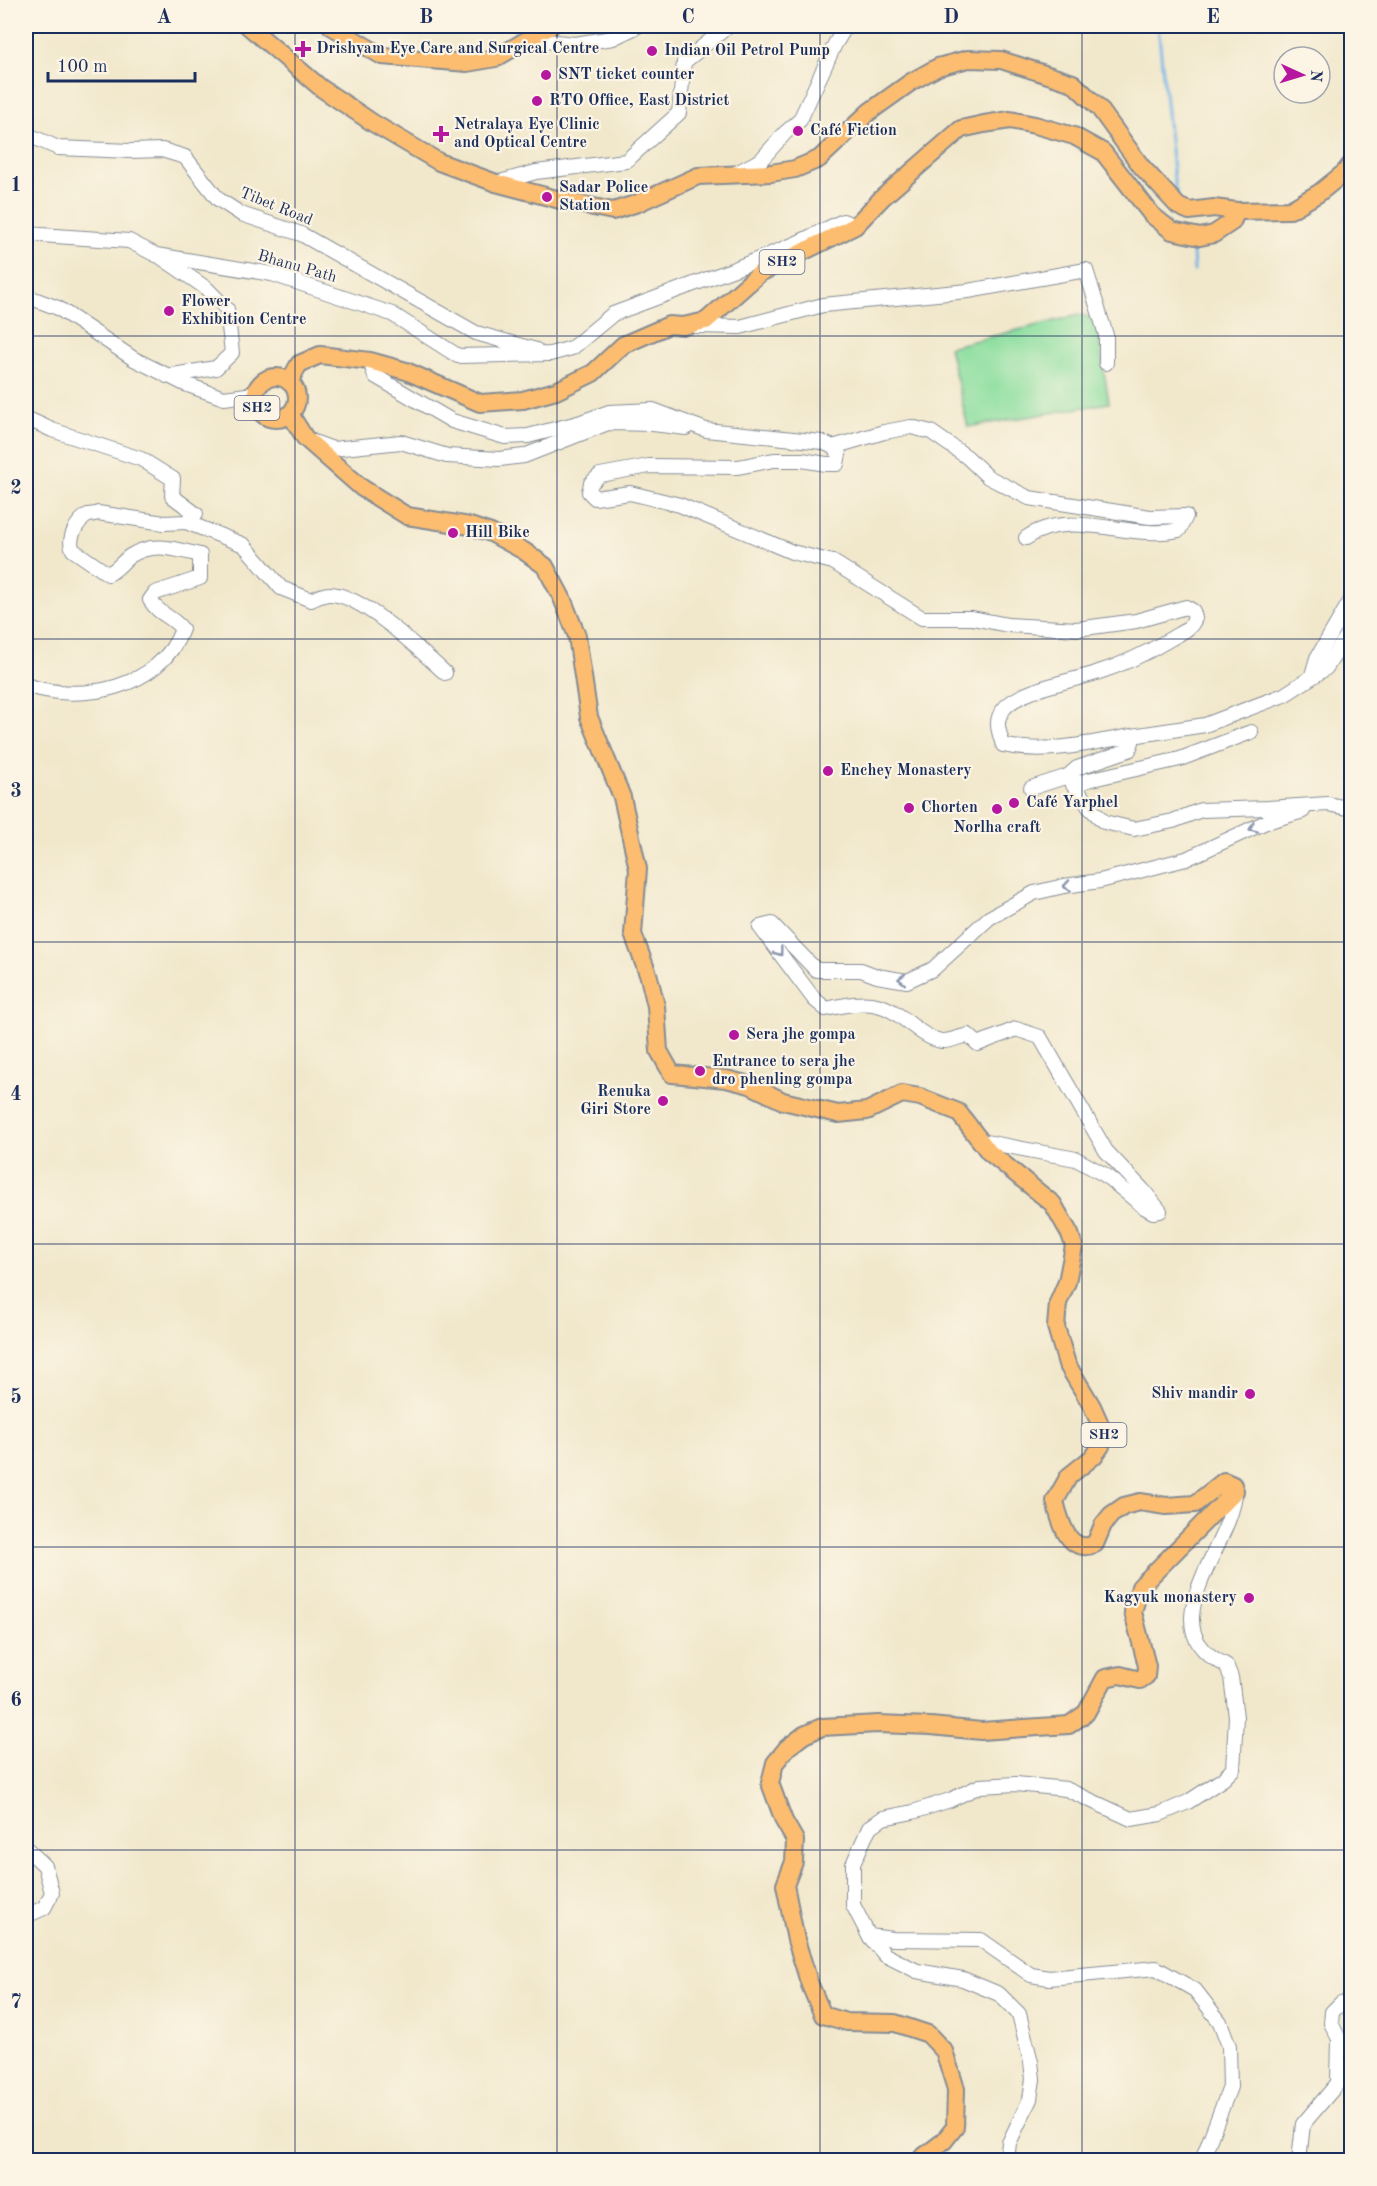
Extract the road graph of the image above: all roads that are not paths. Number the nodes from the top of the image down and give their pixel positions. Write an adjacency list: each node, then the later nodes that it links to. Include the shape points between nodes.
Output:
1 (248, 26): 11 (main road, via 321,88 373,123 439,162)
2 (331, 26): 7 (main road, via 382,56 467,63 496,58)
3 (551, 26): 7 (main road)
4 (638, 26): 7 (street, via 613,38 576,44)
5 (728, 26): 11 (street, via 684,62 679,113 626,161 536,172)
6 (846, 26): 10 (street, via 800,120 761,160)
7 (527, 39)
8 (26, 134): 18 (street, Tibet Road, via 58,148 162,150 185,157 218,199 241,214 301,234 476,333)
9 (1352, 163): 12 (main road, via 1319,193 1290,210)
10 (736, 173): 11 (main road, via 698,176 614,211); 12 (main road, via 795,169 819,159 869,112 910,82 938,67 968,59 1001,60 1073,83 1099,108 1141,166 1178,206 1189,211)
11 (495, 183)
12 (1237, 211): 13 (main road, SH2, via 1232,222 1214,234 1200,237 1172,231 1152,215 1103,152 1074,136 1010,120 961,129)
13 (855, 226): 17 (main road, SH2, via 760,273 706,321); 18 (street, Bhanu Path, via 843,221 737,268 613,314 572,348)
14 (26, 234): 15 (street, Bhanu Path, via 129,241)
15 (156, 255): 18 (street, Bhanu Path, via 273,274 392,314 458,356); 21 (street, via 206,288 227,309 232,352 216,368)
16 (26, 296): 21 (street, via 58,308 134,359)
17 (683, 326): 19 (main road, SH2, via 669,325 622,345 593,373 556,391 523,400 480,403 406,370); 20 (street, via 740,327 823,305 968,291 1086,270 1106,335)
18 (550, 354)
19 (369, 361): 22 (main road, SH2, via 320,354 299,364); 27 (street, via 375,376 452,421)
20 (1106, 363)
21 (167, 376): 23 (street, via 224,398)
22 (289, 382): 23 (main road, SH2, via 269,378); 24 (main road, SH2, via 297,398)
23 (254, 394): 24 (main road, SH2, via 258,411 266,417)
24 (290, 414): 28 (main road, SH2)
25 (26, 418): 31 (street, via 141,459 173,479 172,496 196,514)
26 (706, 430): 27 (street, via 653,410 609,412 528,436); 29 (street, via 822,441); 30 (street, via 608,423)
27 (505, 437): 30 (street)
28 (305, 438): 30 (street, via 333,448 401,442 447,456); 44 (main road, SH2, via 362,488 407,516 491,533 544,566 577,636 589,717 622,796 638,868 633,934 656,1006 659,1051 672,1074 726,1079 750,1085 783,1101 838,1114 867,1111 902,1094 920,1097 958,1112)
29 (833, 447): 32 (street, via 911,427 931,432 967,456 987,477 1029,498 1150,517 1186,516 1179,530 1168,533 1074,525 1055,526); 39 (street, via 839,454 837,464 774,460 738,467 649,466 600,475 591,483 589,492 595,498 630,493 680,505 792,552 834,562 922,618 972,618 1008,625 1077,629 1136,621 1185,607 1196,618 1192,626 1098,673 1026,694 1004,707 997,727 1003,745 1020,749 1042,750)
30 (524, 456)
31 (186, 522): 35 (street, via 244,545 280,588 311,600 327,593 345,596 394,627); 37 (street, via 164,523 98,513 88,515 73,533 70,545 108,574 146,548 164,546 200,555 200,578 155,593 150,600 157,611 182,629 177,643 162,660 139,679 107,689 70,692)
32 (1026, 538)
33 (1352, 598): 36 (street, via 1317,658)
34 (1352, 628): 36 (street, via 1326,668)
35 (445, 673)
36 (1312, 675): 39 (street, via 1284,695 1205,725)
37 (26, 685)
38 (1251, 732): 40 (street, via 1180,759)
39 (1131, 736): 40 (street, via 1129,750 1077,768)
40 (1070, 780): 41 (street); 42 (street, via 1104,822 1134,830 1201,810)
41 (1031, 788)
42 (1328, 804): 43 (street); 44 (street, one-way to 44, via 1266,822 1186,859 1100,882 1034,893 989,918 933,969 907,981 861,970 816,970 772,924 760,927 814,999 826,1009 848,1004 877,1005 943,1042 968,1035 978,1044 1016,1029 1040,1037 1106,1151 1160,1211 1144,1207 1105,1175 1076,1159)
43 (1352, 809)
44 (981, 1141): 45 (main road, SH2, via 989,1152 1053,1204 1074,1246 1058,1303 1056,1326 1067,1364 1104,1433 1094,1456 1068,1476 1055,1501 1062,1529 1077,1545 1087,1547 1095,1544 1103,1525 1124,1506 1140,1502 1166,1506 1196,1504 1224,1481 1233,1485)
45 (1235, 1491): 48 (street, via 1234,1503 1194,1602 1192,1628 1198,1645 1212,1659 1226,1665 1231,1677 1236,1717 1233,1769 1188,1802 1160,1814 1131,1819 1066,1790 1016,1784 980,1786 950,1800 883,1818 869,1828 853,1864 853,1905); 50 (main road, via 1140,1587 1133,1612 1146,1676 1140,1680 1120,1674 1105,1678 1086,1713 1069,1725 981,1731 878,1724 822,1727 787,1748 775,1763 770,1783 795,1840 794,1862 785,1885 796,1940 823,2015 847,2022 895,2023 928,2034 944,2051 956,2089 955,2127)
46 (26, 1848): 47 (street, via 45,1866 52,1893 44,1908)
47 (26, 1916)
48 (869, 1936): 51 (street, via 885,1955 917,1971 963,1979 999,1994 1019,2014 1033,2079 1030,2099 1009,2143); 52 (street, via 981,1940 1031,1975 1049,1978 1156,1968 1195,1990 1220,2022 1229,2046 1230,2087)
49 (1352, 2001): 53 (street, via 1341,2003 1332,2012 1331,2023 1339,2039 1338,2083 1304,2124)
50 (919, 2160)
51 (1008, 2160)
52 (1202, 2160)
53 (1299, 2160)

